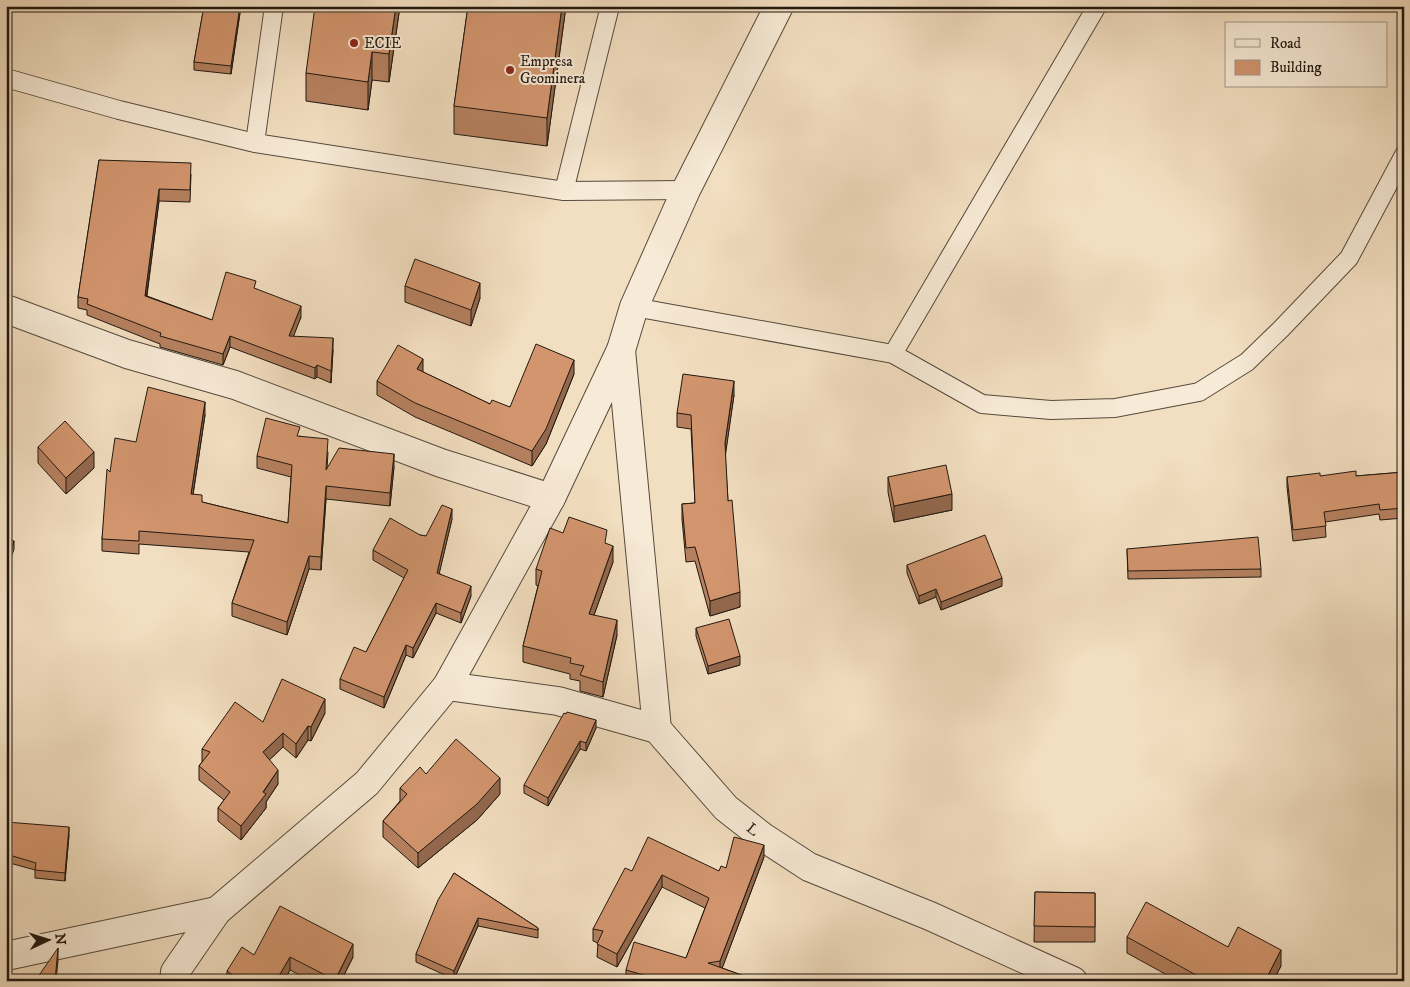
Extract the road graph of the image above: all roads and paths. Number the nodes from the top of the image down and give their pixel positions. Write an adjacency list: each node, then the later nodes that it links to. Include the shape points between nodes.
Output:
1 (274, 6): 6 (lane)
2 (610, 6): 9 (lane)
3 (779, 6): 8 (street)
4 (1097, 6): 13 (lane)
5 (6, 78): 6 (lane, via 119,110)
6 (256, 143): 9 (lane)
7 (1404, 155): 13 (lane, via 1349,258 1247,362 1199,392 1115,408 1050,410 982,404)
8 (686, 190): 9 (lane); 10 (street)
9 (564, 191)
10 (634, 307): 12 (street); 13 (lane)
11 (6, 309): 14 (street, via 127,354 235,385 440,463)
12 (621, 350): 14 (street); 16 (street)
13 (893, 354)
14 (550, 498): 15 (street)
15 (446, 686): 16 (street, via 558,700); 17 (street, via 368,783)
16 (657, 729): 20 (street, L, via 726,808 809,867 930,916)
17 (217, 911): 18 (street); 19 (street, via 175,972)
18 (6, 956)
19 (174, 981)
20 (1073, 981)

